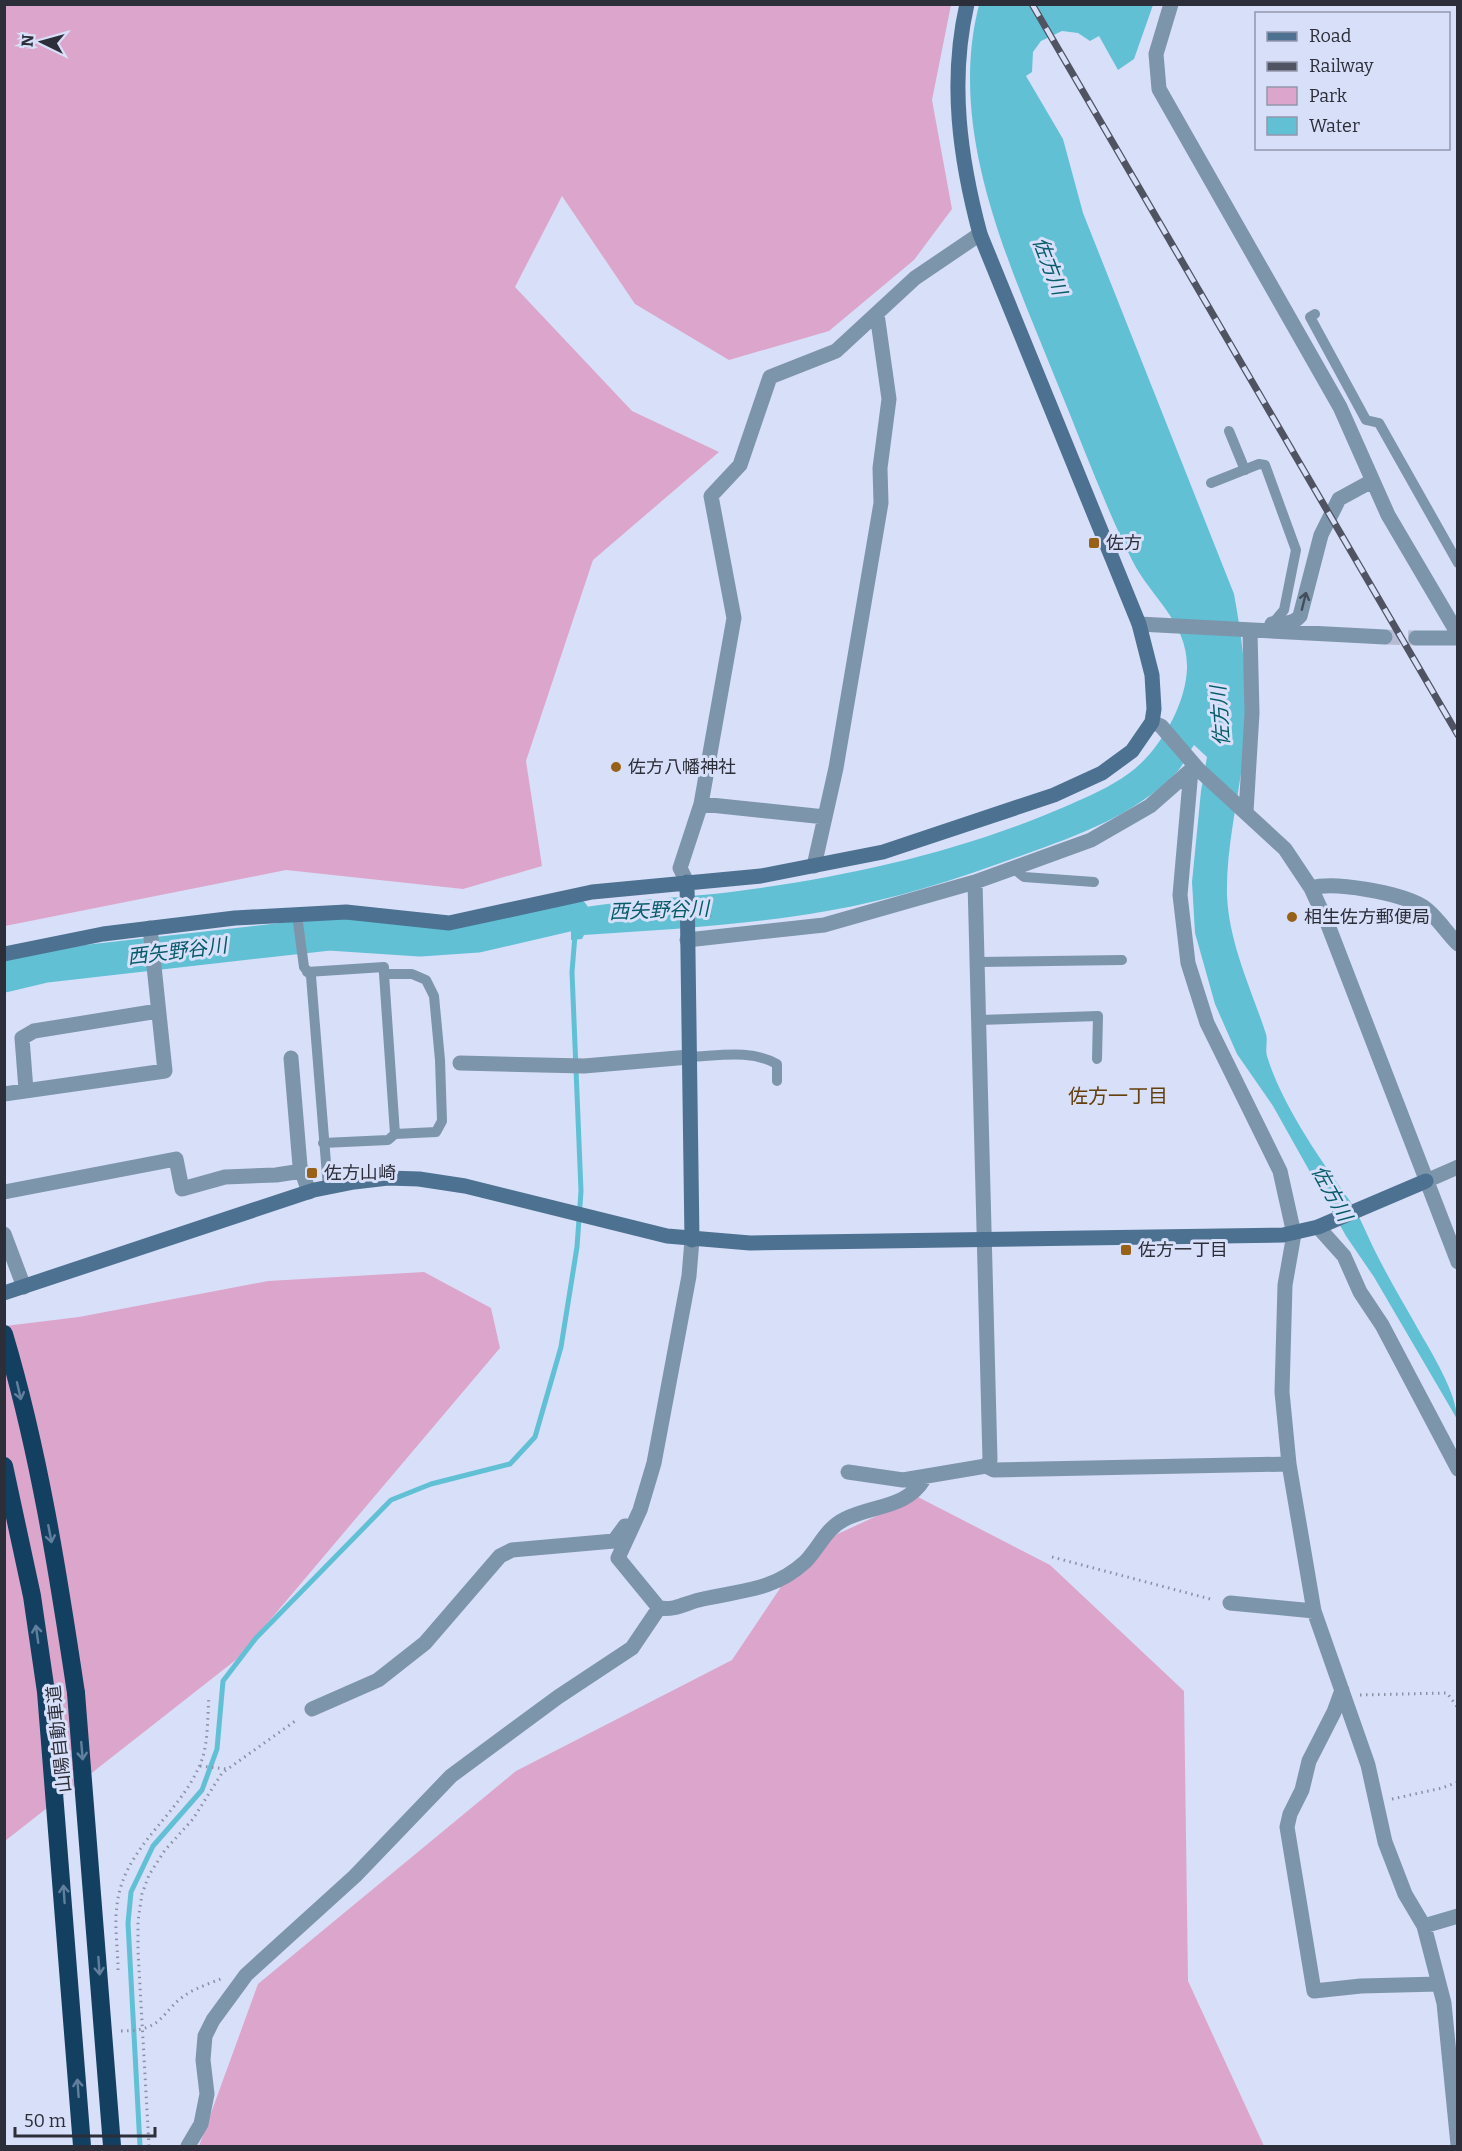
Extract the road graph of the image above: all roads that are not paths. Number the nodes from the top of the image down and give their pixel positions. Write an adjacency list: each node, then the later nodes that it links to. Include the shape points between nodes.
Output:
1 (968, 4): 3 (street, via 960,44 958,108 965,174)
2 (1171, 4): 8 (street, via 1156,54 1159,89 1340,407)
3 (980, 234): 4 (street, via 915,278); 11 (street)
4 (877, 314): 18 (street, via 836,351 770,377 740,465 711,496 734,618); 20 (street, via 889,399 880,468 881,503)
5 (1315, 314): 10 (lane, via 1310,317 1366,420 1379,423)
6 (1229, 431): 7 (lane)
7 (1245, 470): 9 (lane); 12 (lane, via 1265,465 1296,550 1284,610)
8 (1372, 481): 12 (street, one-way to 8, via 1295,622 1300,616 1321,535 1339,499); 13 (street)
9 (1211, 483)
10 (1458, 562)
11 (1145, 624): 12 (street); 16 (street)
12 (1257, 630): 14 (street); 19 (street)
13 (1458, 636): 15 (street)
14 (1384, 637)
15 (1416, 638)
16 (1157, 724): 17 (street); 21 (street, via 1118,763 1063,791 883,852)
17 (1193, 766): 19 (street); 22 (street, via 1150,806 1091,840); 56 (street, via 1180,895 1188,963 1207,1023 1280,1171)
18 (700, 804): 20 (street); 23 (street, via 680,868)
19 (1245, 810): 26 (street, via 1285,849)
20 (825, 817): 21 (street)
21 (814, 866): 23 (street, via 761,876)
22 (1013, 868): 24 (street); 25 (lane, via 1024,877)
23 (687, 882): 27 (street, via 592,892 449,923 346,912); 29 (street)
24 (975, 882): 29 (street, via 824,925); 33 (street)
25 (1094, 882)
26 (1311, 888): 30 (street, via 1321,885 1404,899 1423,907); 50 (street)
27 (297, 919): 28 (street, via 235,918); 34 (lane)
28 (151, 934): 31 (street, via 103,934); 36 (street)
29 (687, 939): 38 (street)
30 (1458, 944)
31 (4, 954)
32 (1122, 960): 33 (lane)
33 (977, 962): 37 (street)
34 (308, 972): 35 (lane, via 384,967); 47 (lane)
35 (384, 974): 41 (lane, via 412,974 426,980 434,996); 46 (lane)
36 (158, 1011): 44 (street, via 34,1031 22,1038); 44 (street, via 165,1071)
37 (979, 1020): 40 (lane, via 1098,1016); 58 (street)
38 (689, 1057): 42 (street, via 577,1066); 43 (lane, via 765,1058 777,1064); 57 (street)
39 (291, 1058): 49 (street)
40 (1097, 1059)
41 (440, 1060): 42 (lane); 46 (lane, via 442,1121 436,1132)
42 (460, 1063)
43 (777, 1081)
44 (26, 1090): 45 (street)
45 (4, 1094)
46 (395, 1134): 47 (lane, via 388,1140)
47 (323, 1143): 51 (lane)
48 (1458, 1167): 50 (street)
49 (302, 1171): 52 (street, via 225,1177 182,1189 176,1159); 53 (street)
50 (1426, 1180): 54 (street); 59 (street)
51 (328, 1188): 53 (street); 57 (street, via 372,1179 419,1179 465,1186)
52 (4, 1192)
53 (309, 1192): 60 (street)
54 (1321, 1226): 56 (street); 66 (street, via 1344,1256)
55 (4, 1234): 60 (street)
56 (1294, 1234): 58 (street); 63 (street, via 1284,1285 1281,1371)
57 (692, 1240): 58 (street, via 734,1244); 69 (street, via 654,1463)
58 (986, 1241): 65 (street, via 990,1460)
59 (1458, 1262)
60 (24, 1287): 61 (street)
61 (4, 1293)
62 (4, 1334): 80 (highway, 山陽自動車道, one-way to 80, bridge, via 39,1477 76,1693)
63 (1289, 1464): 65 (street, via 993,1470); 72 (street)
64 (4, 1466): 79 (highway, 山陽自動車道, one-way to 64, via 46,1692 32,1596)
65 (986, 1466): 68 (street)
66 (1458, 1468)
67 (848, 1472): 68 (street)
68 (924, 1479): 71 (street, via 916,1492 891,1505 844,1519 827,1532 805,1562 773,1584 668,1610)
69 (633, 1527): 71 (street, via 618,1558); 74 (street, via 625,1526 614,1541 512,1550 500,1556 425,1643 378,1680)
70 (1230, 1603): 72 (street)
71 (659, 1608): 81 (street, via 632,1648 451,1776 355,1876 246,1975 205,2036 207,2094 201,2124)
72 (1314, 1611): 73 (street)
73 (1343, 1693): 76 (street, via 1368,1765 1385,1842); 77 (street, via 1309,1761 1287,1827 1314,1991)
74 (312, 1709)
75 (1458, 1916): 76 (street)
76 (1424, 1926): 77 (street)
77 (1439, 1984): 78 (street)
78 (1458, 2145)
79 (82, 2146)
80 (112, 2146)
81 (188, 2146)

